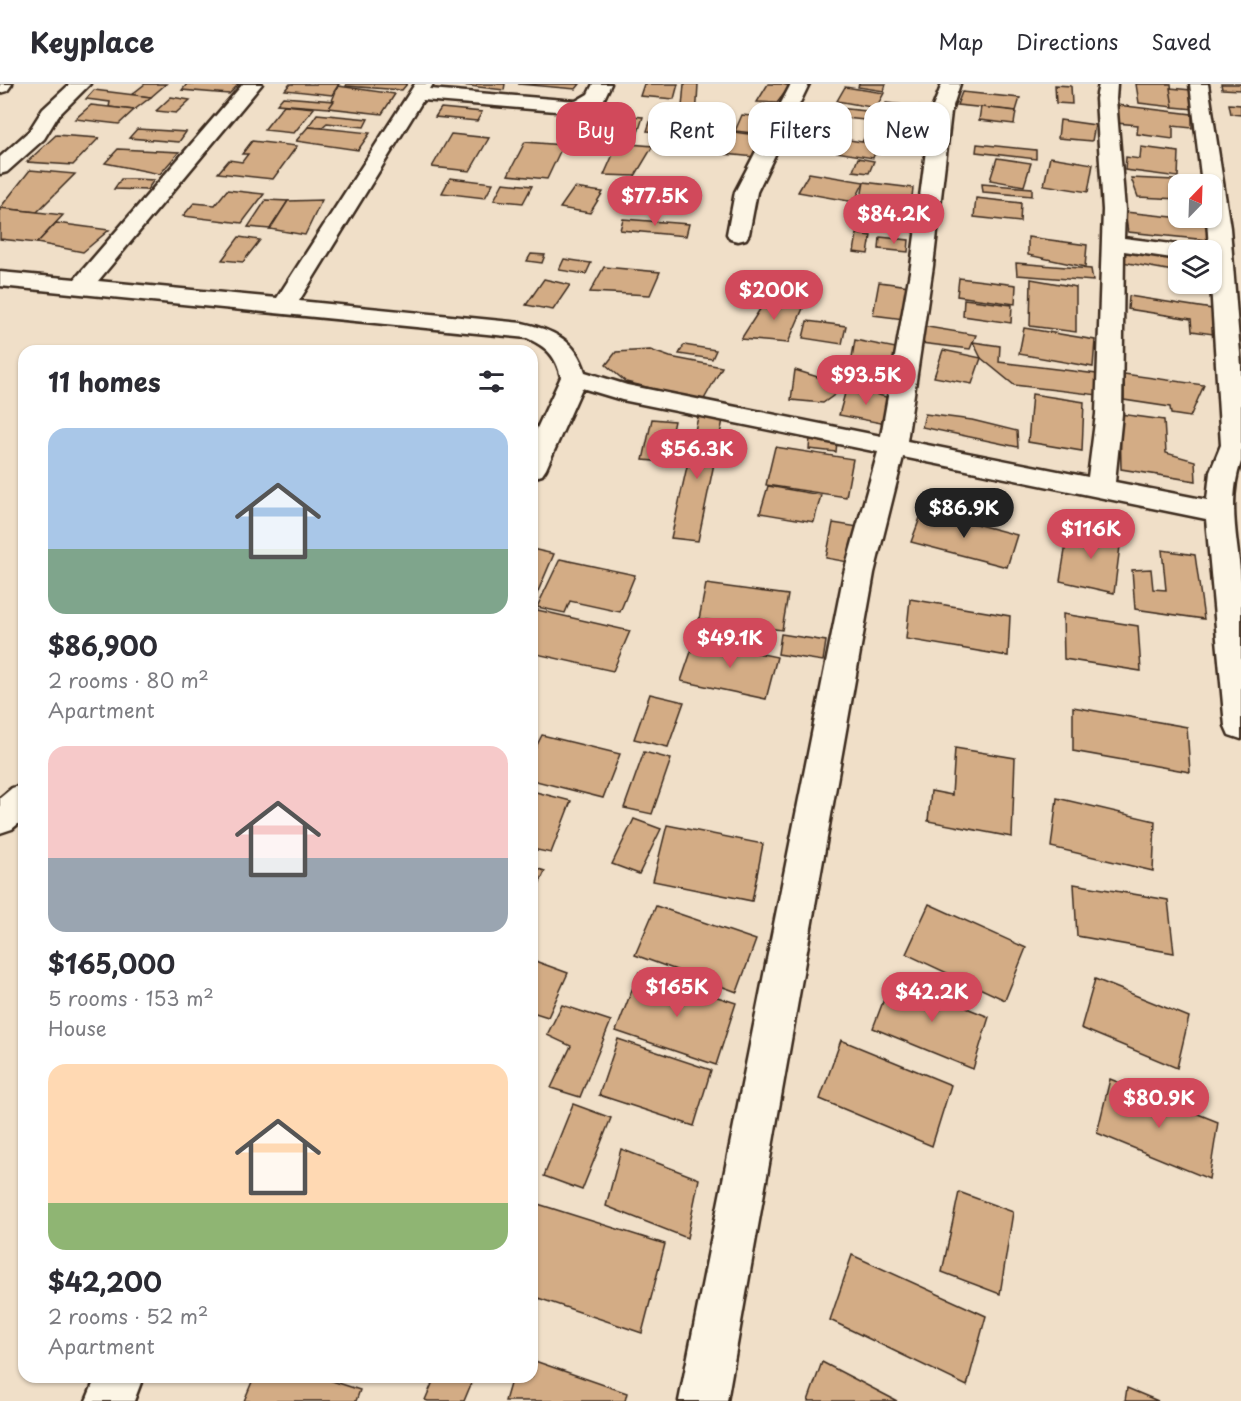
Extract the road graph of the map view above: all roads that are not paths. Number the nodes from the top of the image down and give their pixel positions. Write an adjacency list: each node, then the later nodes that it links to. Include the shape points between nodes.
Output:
1 (81, 84): 9 (street, via 50,113 37,135)
2 (253, 84): 15 (street)
3 (602, 84): 8 (street, via 596,97 580,107)
4 (800, 84): 10 (street, via 746,192)
5 (951, 84): 20 (street, via 941,112 922,266)
6 (1108, 84): 12 (street)
7 (1199, 84): 11 (street)
8 (421, 89): 17 (street)
9 (0, 168)
10 (738, 234)
11 (1218, 240)
12 (1114, 243): 13 (street); 22 (street, via 1110,414)
13 (1168, 250)
14 (0, 279): 15 (street)
15 (80, 288): 17 (street)
16 (1220, 294): 19 (street)
17 (284, 306): 18 (street, via 535,333 548,338 567,356)
18 (574, 377): 20 (street, via 622,392); 21 (street)
19 (1238, 443): 23 (street, via 1224,472)
20 (893, 446): 22 (street); 29 (street, via 859,573)
21 (538, 456)
22 (1101, 488): 23 (street)
23 (1219, 512): 24 (street)
24 (1241, 726)
25 (18, 803): 26 (street)
26 (0, 819)
27 (118, 1383): 28 (street)
28 (110, 1401)
29 (703, 1401)

